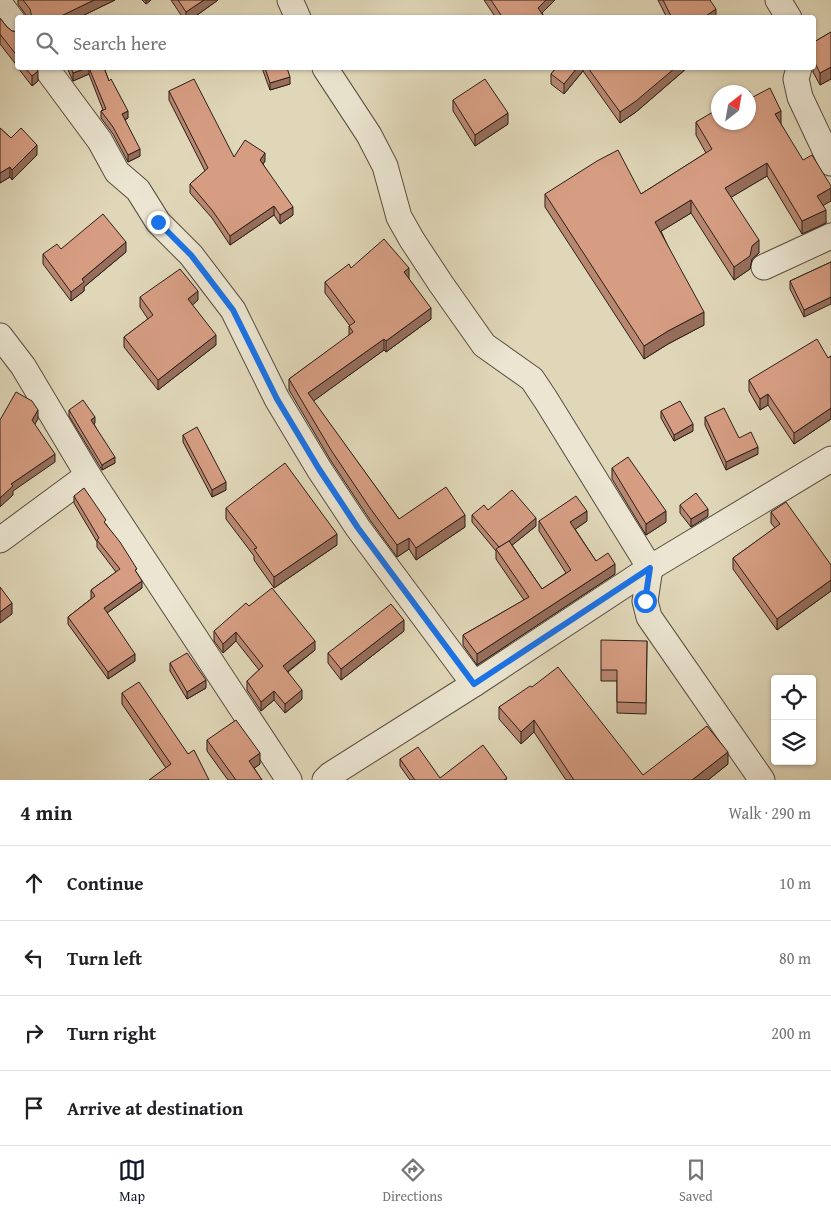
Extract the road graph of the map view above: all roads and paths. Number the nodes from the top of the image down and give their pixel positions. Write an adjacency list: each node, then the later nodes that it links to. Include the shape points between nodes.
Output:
1 (290, 0): 4 (street)
2 (778, 0): 5 (street)
3 (0, 4): 6 (street)
4 (297, 15)
5 (787, 15)
6 (15, 24)
7 (47, 70): 18 (street, via 100,141 117,172 138,190 158,222 191,255 233,310 277,399 319,469 358,528)
8 (326, 70): 17 (street, via 369,135 385,166 399,217 412,240 484,345 532,379)
9 (798, 70): 10 (street, via 796,79 800,98)
10 (831, 162)
11 (831, 236): 12 (street)
12 (764, 267)
13 (0, 336): 15 (street, via 23,366)
14 (831, 459): 17 (street)
15 (88, 475): 16 (street); 20 (street)
16 (0, 540)
17 (650, 568): 18 (street); 21 (street, via 645,601 649,617)
18 (474, 684): 19 (street)
19 (330, 778)
20 (289, 780)
21 (762, 780)

